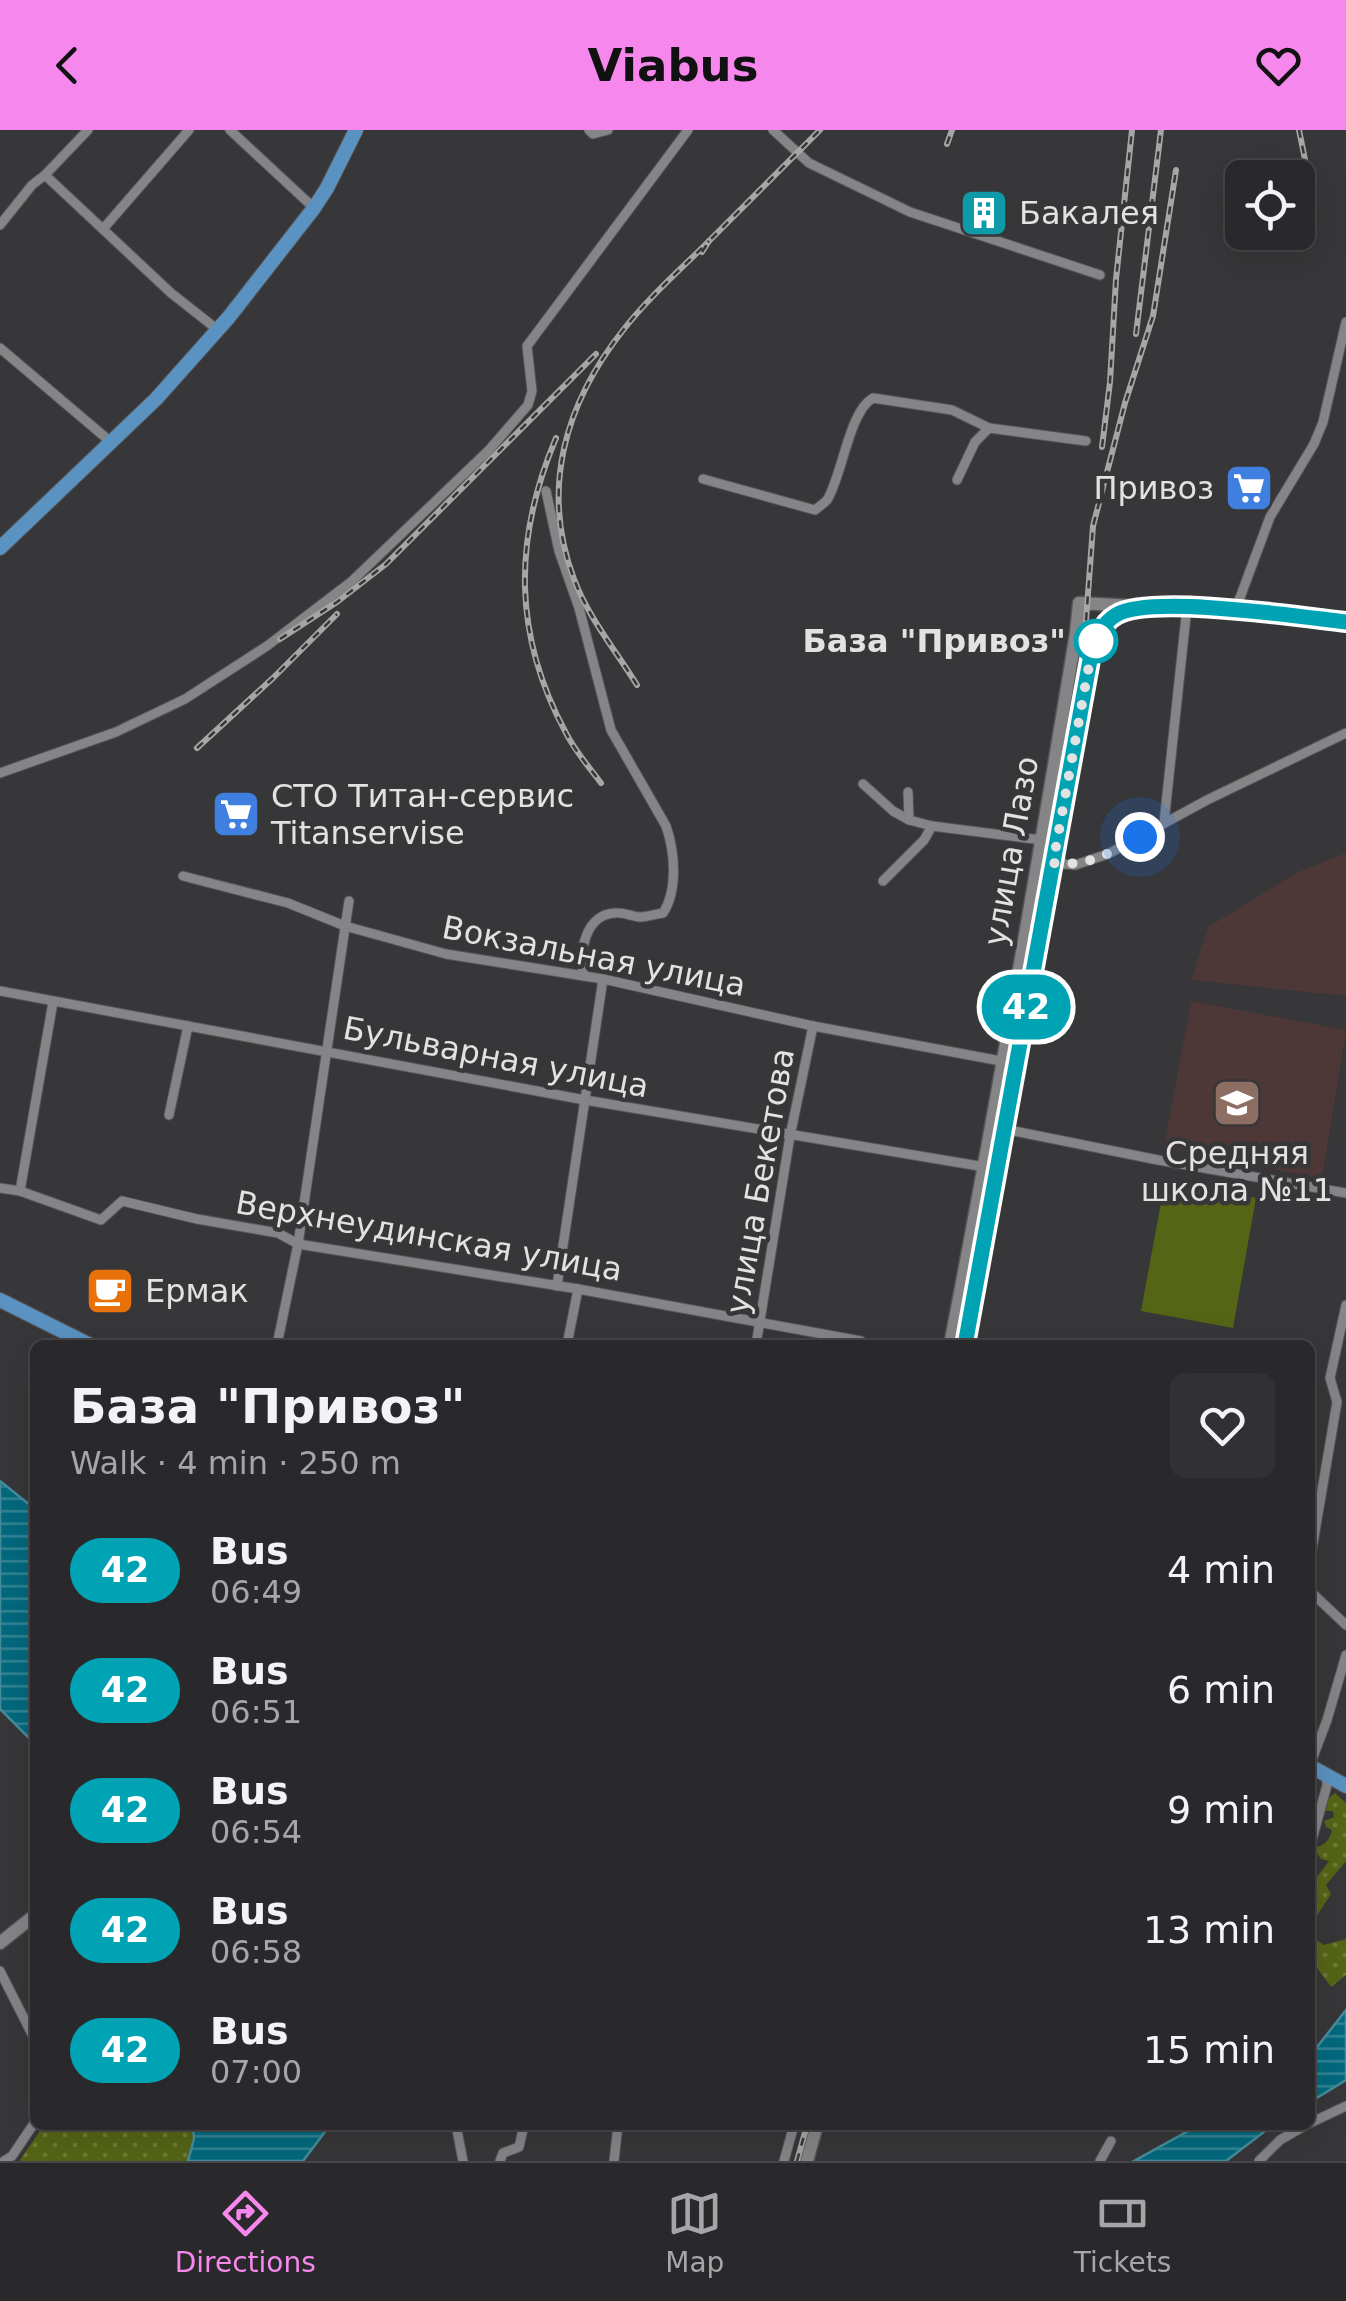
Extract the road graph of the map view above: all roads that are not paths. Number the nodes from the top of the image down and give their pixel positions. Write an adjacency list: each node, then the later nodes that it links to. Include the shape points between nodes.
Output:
1 (88, 130): 9 (street)
2 (189, 130): 12 (street)
3 (230, 130): 10 (street)
4 (356, 130): 10 (main road)
5 (589, 130): 6 (street)
6 (608, 130)
7 (688, 130): 29 (street, via 527,346 528,405 352,582 185,699 116,732)
8 (773, 130): 13 (street, via 810,163 910,212)
9 (45, 175): 11 (street); 12 (street)
10 (314, 208): 15 (main road)
11 (0, 224)
12 (103, 229): 15 (street)
13 (1100, 276)
14 (1346, 322): 26 (street, via 1323,422 1270,517)
15 (218, 330): 19 (main road)
16 (0, 348): 19 (street)
17 (990, 428): 18 (street); 20 (street, via 952,410 872,398 854,426 826,502 815,510); 21 (street, via 975,442)
18 (1086, 442)
19 (112, 443): 23 (main road)
20 (702, 479)
21 (957, 480)
22 (546, 491): 41 (street, via 611,730 666,826 673,860 671,900 663,912 603,916 582,947)
23 (0, 548)
24 (1143, 607): 25 (main road, улица Лазо); 35 (main road, улица Лазо, via 1079,603); 36 (main road, улица Лазо, via 1116,614 1097,638)
25 (1188, 607): 26 (main road, улица Лазо); 33 (street)
26 (1235, 610): 27 (main road, улица Лазо)
27 (1346, 622)
28 (1346, 734): 33 (street)
29 (0, 773)
30 (862, 784): 32 (street)
31 (908, 792): 32 (street)
32 (909, 820): 34 (street)
33 (1164, 824): 36 (street, via 1075,866)
34 (932, 826): 35 (street); 38 (street)
35 (1042, 840): 48 (main road, улица Лазо)
36 (1053, 863): 51 (main road, улица Лазо)
37 (183, 876): 40 (street, Вокзальная улица, via 288,903)
38 (883, 881)
39 (349, 901): 40 (street)
40 (345, 926): 41 (street, Вокзальная улица, via 446,954); 47 (street)
41 (584, 976): 42 (street, Вокзальная улица)
42 (603, 980): 46 (street, Вокзальная улица); 49 (street)
43 (0, 991): 44 (street, Бульварная улица)
44 (53, 1002): 45 (street, Бульварная улица); 55 (street)
45 (188, 1026): 47 (street, Бульварная улица); 50 (street)
46 (813, 1026): 48 (street, Вокзальная улица); 52 (street, улица Бекетова)
47 (327, 1051): 49 (street, Бульварная улица); 57 (street)
48 (1001, 1061): 53 (main road, улица Лазо)
49 (585, 1100): 52 (street, Бульварная улица); 59 (street)
50 (169, 1115)
51 (1004, 1129): 56 (street); 71 (main road, улица Лазо)
52 (790, 1136): 53 (street, Бульварная улица); 64 (street, улица Бекетова)
53 (984, 1167): 70 (main road, улица Лазо)
54 (0, 1188): 55 (street, Верхнеудинская улица)
55 (20, 1191): 57 (street, Верхнеудинская улица, via 101,1220 122,1201 278,1233)
56 (1346, 1193)
57 (298, 1244): 59 (street, Верхнеудинская улица); 66 (street)
58 (0, 1286): 63 (main road)
59 (557, 1286): 60 (street, Верхнеудинская улица)
60 (578, 1289): 64 (street, Верхнеудинская улица); 67 (street)
61 (0, 1300): 63 (main road)
62 (1346, 1305): 72 (street, via 1330,1378 1337,1402)
63 (17, 1308): 65 (main road)
64 (760, 1322): 68 (street, улица Бекетова); 69 (street, Верхнеудинская улица)
65 (80, 1340)
66 (277, 1340)
67 (568, 1340)
68 (757, 1340)
69 (855, 1340)
70 (951, 1340)
71 (967, 1340)
72 (1315, 1532)
73 (1315, 1596): 74 (street)
74 (1346, 1625)
75 (1346, 1655): 76 (street)
76 (1315, 1753)
77 (1315, 1768): 78 (main road)
78 (1326, 1774): 79 (main road); 80 (street)
79 (1346, 1786)
80 (1315, 1817)
81 (30, 1919): 82 (main road)
82 (0, 1943)
83 (0, 1971): 84 (street)
84 (30, 2030)
85 (1346, 2106): 86 (street)
86 (1315, 2121)
87 (30, 2129): 95 (street)
88 (457, 2130): 96 (street)
89 (523, 2130): 97 (street, via 519,2147)
90 (617, 2130): 98 (street)
91 (793, 2130): 99 (street)
92 (816, 2130): 100 (main road)
93 (1298, 2130): 102 (street)
94 (1112, 2141): 101 (street)
95 (4, 2161)
96 (463, 2161)
97 (500, 2161)
98 (614, 2161)
99 (784, 2161)
100 (807, 2161)
101 (1100, 2161)
102 (1260, 2161)

